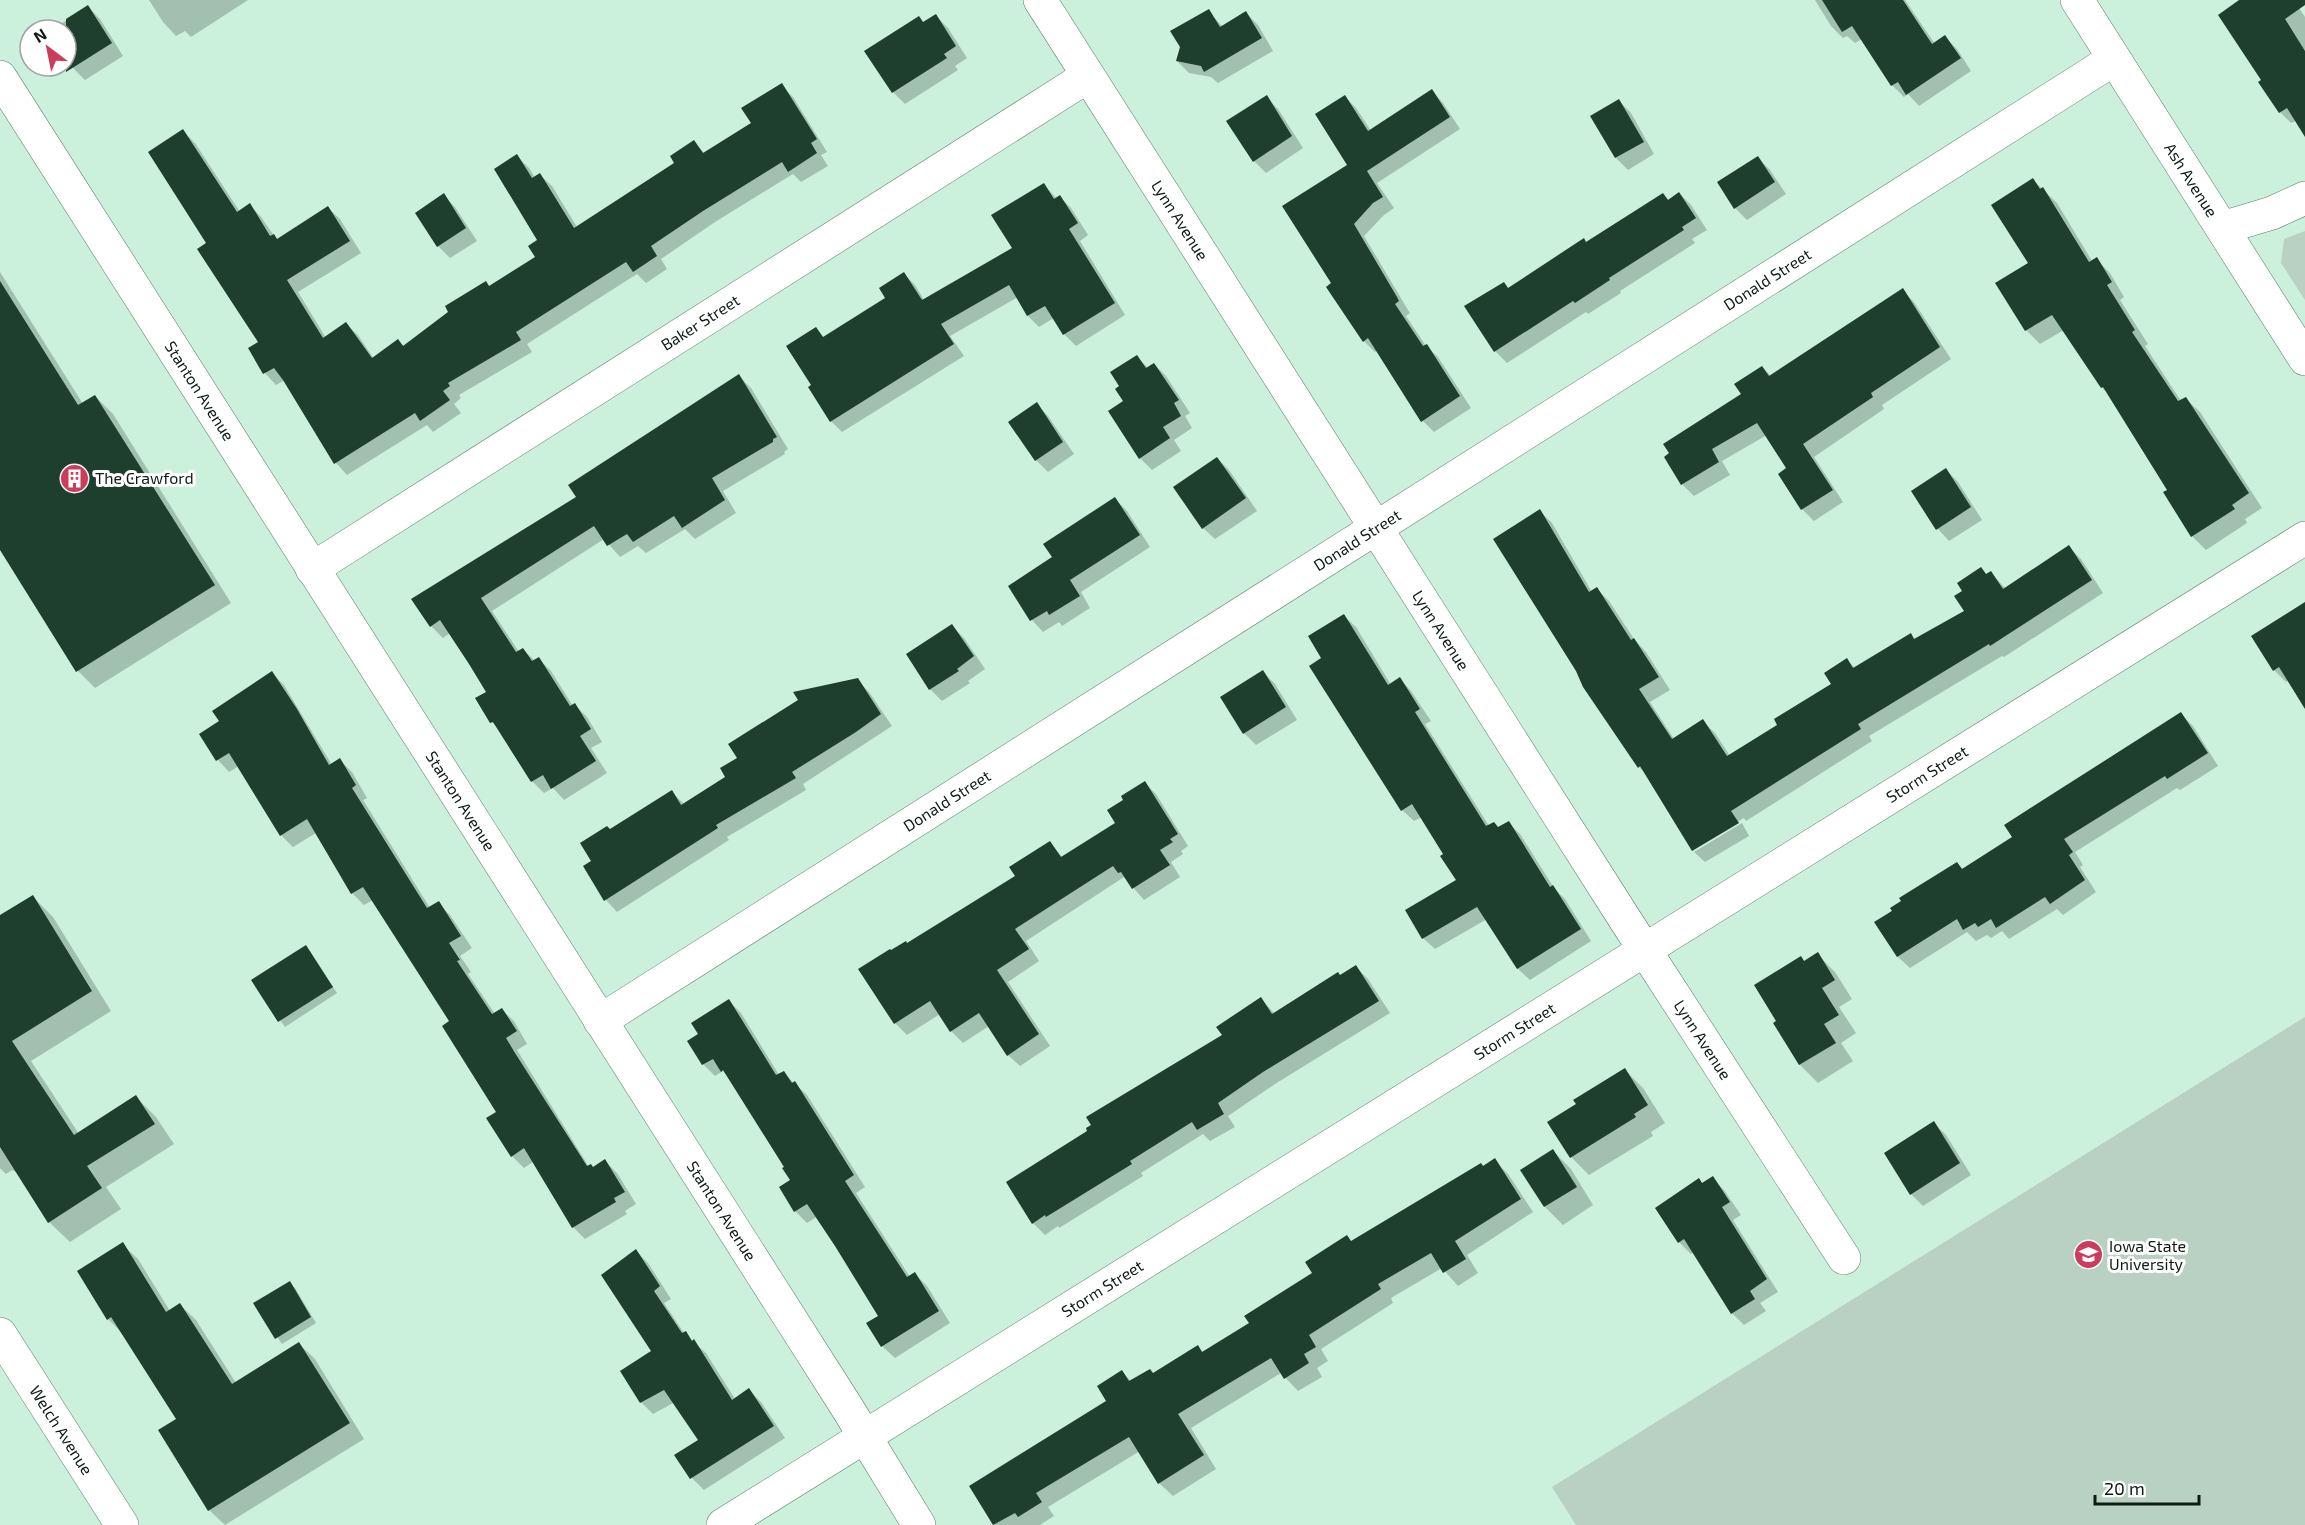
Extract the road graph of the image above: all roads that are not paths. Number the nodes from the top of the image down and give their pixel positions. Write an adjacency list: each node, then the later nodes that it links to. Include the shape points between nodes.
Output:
1 (1040, 0): 4 (street, Lynn Avenue)
2 (2077, 0): 3 (street, Ash Avenue)
3 (2114, 59): 7 (street, Ash Avenue); 9 (street, Donald Street)
4 (1088, 76): 9 (street, Lynn Avenue); 11 (street, Baker Street)
5 (0, 77): 11 (street, Stanton Avenue)
6 (2305, 198): 7 (street)
7 (2222, 228): 8 (street, Ash Avenue)
8 (2305, 359)
9 (1376, 527): 12 (street, Lynn Avenue); 13 (street, Donald Street)
10 (2305, 538): 12 (street, Storm Street)
11 (312, 568): 13 (street, Stanton Avenue)
12 (1644, 950): 14 (street, Lynn Avenue); 16 (street, Storm Street)
13 (600, 1021): 16 (street, Stanton Avenue)
14 (1844, 1258)
15 (0, 1334): 17 (street, Welch Avenue)
16 (865, 1437): 18 (street, Storm Street); 19 (street, Stanton Avenue)
17 (122, 1525)
18 (723, 1525)
19 (919, 1525)

